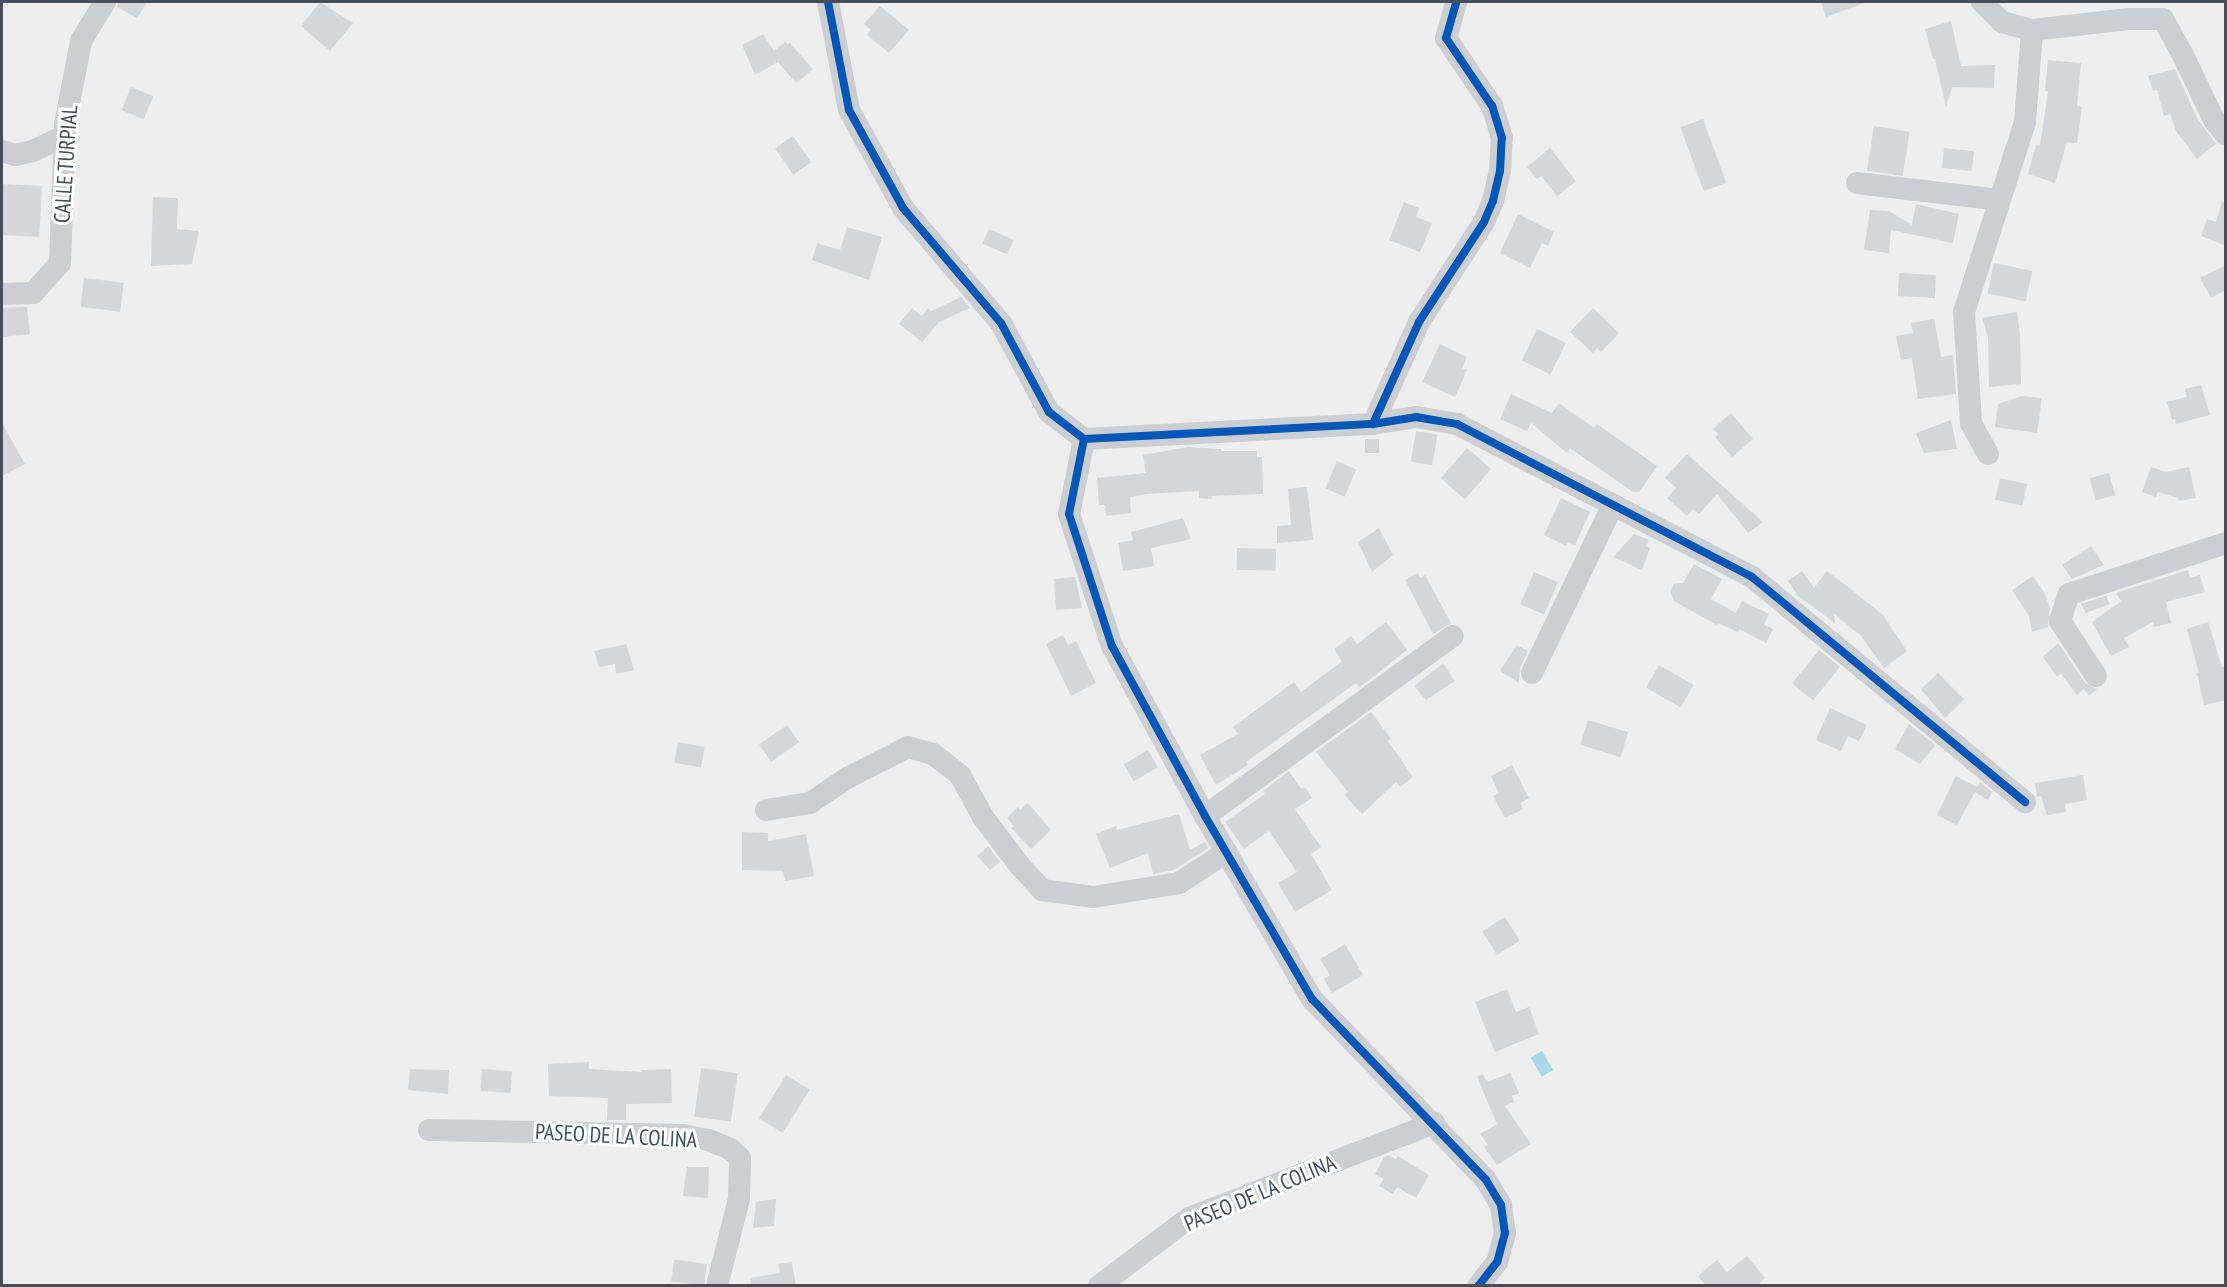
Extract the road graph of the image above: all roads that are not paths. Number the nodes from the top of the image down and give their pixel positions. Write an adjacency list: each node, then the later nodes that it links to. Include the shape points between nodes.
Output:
1 (105, 2): 8 (street, CALLE TURPIAL, via 81,41)
2 (828, 2): 14 (street, via 849,110 903,208 1001,323 1049,412)
3 (1456, 2): 13 (street, via 1446,38 1492,106 1502,138 1500,171 1494,201 1484,222 1419,322)
4 (1982, 2): 6 (street, via 2002,22)
5 (2166, 10): 6 (street, via 2128,19); 7 (street, via 2214,120)
6 (2032, 30): 11 (street, via 2025,122)
7 (2226, 135)
8 (64, 136): 9 (street, via 33,151); 12 (street, CALLE TURPIAL, via 60,263 33,293)
9 (2, 151)
10 (1857, 183): 11 (street)
11 (2000, 200): 15 (street, via 1964,312 1971,423)
12 (2, 294)
13 (1373, 424): 14 (street); 16 (street, via 1416,417 1457,424)
14 (1084, 439): 23 (street, via 1069,514 1112,646)
15 (1988, 454)
16 (1613, 505): 19 (street); 21 (street, via 1752,577)
17 (2226, 543): 20 (street, via 2069,594 2060,621)
18 (1453, 636): 23 (street)
19 (1532, 673)
20 (2096, 676)
21 (2025, 802)
22 (766, 810): 24 (street, via 810,803 847,778 908,747 933,754 960,775 983,817 1042,890 1093,897 1179,883)
23 (1205, 816): 24 (street)
24 (1227, 852): 25 (street, via 1312,999)
25 (1434, 1122): 28 (street, PASEO DE LA COLINA, via 1189,1218); 29 (street, via 1486,1180 1501,1205 1505,1233 1497,1262)
26 (429, 1130): 27 (street, PASEO DE LA COLINA, via 683,1135 730,1149 740,1158 739,1199)
27 (717, 1286)
28 (1099, 1286)
29 (1478, 1286)

